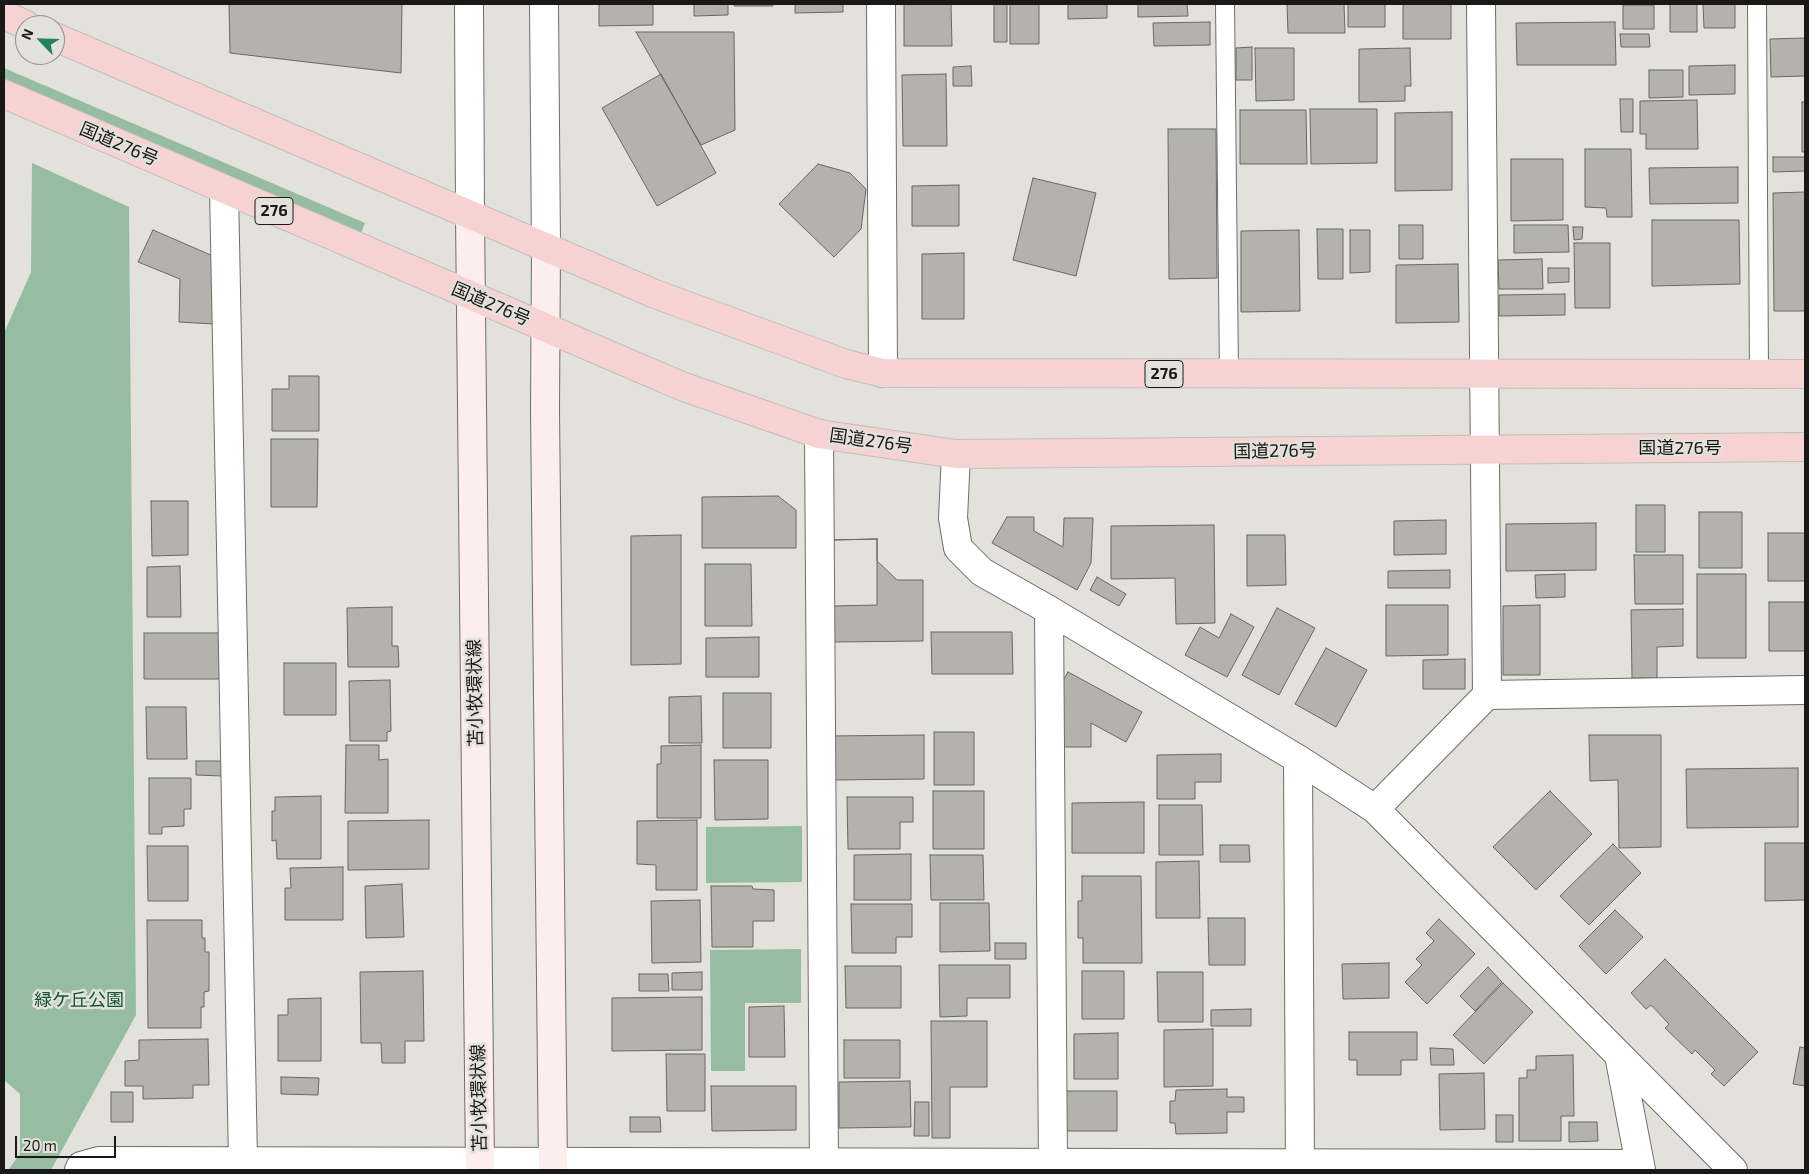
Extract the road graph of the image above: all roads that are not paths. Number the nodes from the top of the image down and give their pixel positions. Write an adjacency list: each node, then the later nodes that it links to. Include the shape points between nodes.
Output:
1 (469, 4): 10 (street)
2 (544, 4): 11 (street)
3 (881, 4): 14 (street)
4 (1225, 4): 15 (lane)
5 (1481, 4): 18 (street)
6 (1757, 4): 16 (lane)
7 (65, 41): 10 (highway, 276)
8 (4, 94): 9 (highway, 国道276号 / 276)
9 (224, 189): 12 (highway, 国道276号 / 276); 29 (street)
10 (470, 215): 11 (highway, 276); 12 (main road, 苫小牧環状線)
11 (546, 247): 13 (main road); 14 (highway, 276, via 655,294 846,364)
12 (471, 296): 13 (highway, 国道276号 / 276); 30 (main road, 苫小牧環状線)
13 (545, 327): 19 (highway, 国道276号 / 276, via 684,387); 31 (main road)
14 (883, 374): 15 (highway, 276)
15 (1229, 374): 18 (highway, 276)
16 (1759, 374): 17 (highway, 276); 18 (highway, 276)
17 (1805, 374)
18 (1485, 375): 21 (street)
19 (819, 434): 22 (highway, 国道276号 / 276); 32 (street)
20 (1805, 447): 21 (highway, 国道276号 / 276)
21 (1485, 449): 22 (highway, 国道276号 / 276); 25 (street)
22 (956, 454): 23 (street, via 953,518 958,548 982,572)
23 (1049, 610): 26 (street); 33 (street)
24 (1805, 690): 25 (street)
25 (1487, 695): 27 (street)
26 (1298, 759): 27 (street); 34 (street)
27 (1375, 809): 28 (street)
28 (1619, 1055): 35 (street); 37 (street)
29 (243, 1161): 30 (street); 36 (street, via 99,1161 81,1166)
30 (480, 1166): 31 (street)
31 (553, 1166): 32 (street)
32 (824, 1166): 33 (street)
33 (1052, 1167): 34 (street)
34 (1300, 1167): 35 (street)
35 (1640, 1167)
36 (79, 1170)
37 (1733, 1170)

